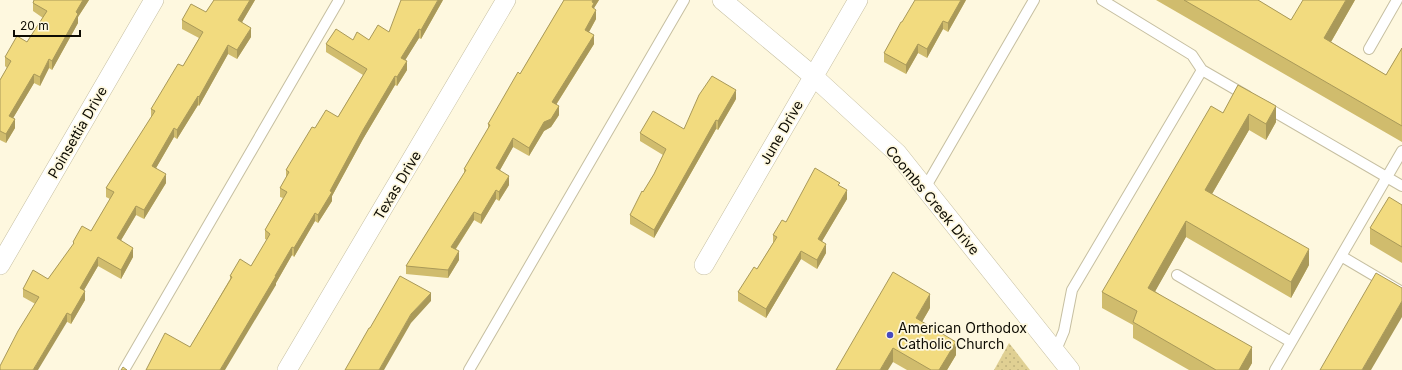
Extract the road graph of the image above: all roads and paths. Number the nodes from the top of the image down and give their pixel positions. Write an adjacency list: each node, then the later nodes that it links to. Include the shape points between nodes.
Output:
1 (154, 0): 18 (street, Poinsettia Drive)
2 (339, 0): 24 (lane)
3 (506, 0): 25 (street, Texas Drive)
4 (684, 0): 26 (lane)
5 (722, 0): 12 (street, Coombs Creek Drive)
6 (858, 0): 12 (street, June Drive)
7 (1034, 0): 16 (lane)
8 (1102, 0): 11 (lane, via 1192,55)
9 (1397, 0): 10 (lane)
10 (1370, 49)
11 (1202, 70): 14 (lane); 23 (lane, via 1072,290 1064,332)
12 (813, 76): 16 (street, Coombs Creek Drive, via 897,153); 19 (street, June Drive)
13 (1402, 151): 14 (lane)
14 (1387, 178): 15 (lane); 17 (lane)
15 (1402, 186)
16 (925, 188): 23 (street, Coombs Creek Drive)
17 (1342, 256): 21 (lane); 22 (lane)
18 (0, 265)
19 (704, 265)
20 (1177, 275): 22 (lane)
21 (1402, 292)
22 (1291, 342): 28 (lane)
23 (1056, 350): 27 (street, Coombs Creek Drive)
24 (124, 370)
25 (287, 370)
26 (469, 370)
27 (1070, 370)
28 (1275, 370)

